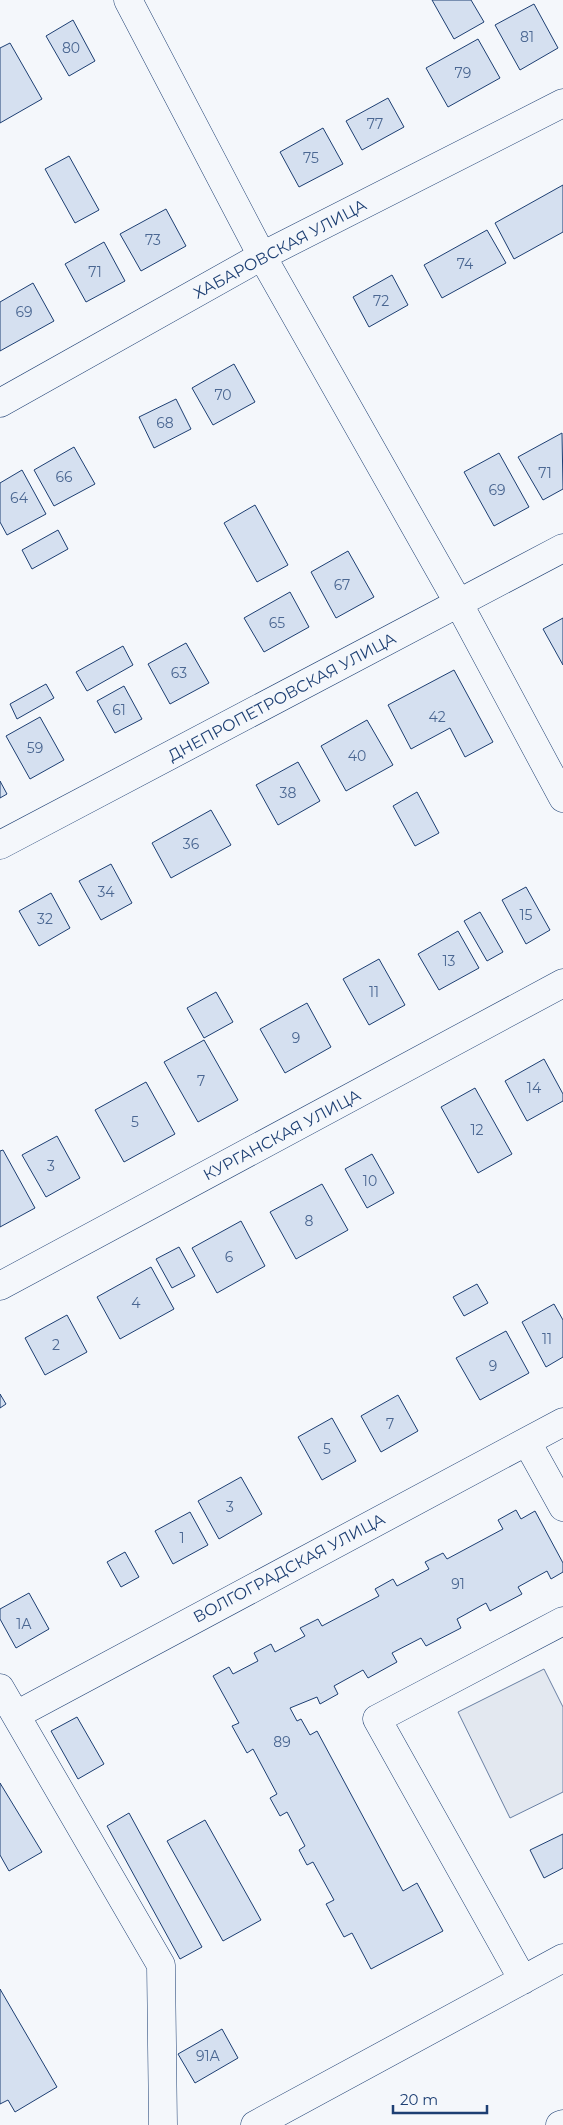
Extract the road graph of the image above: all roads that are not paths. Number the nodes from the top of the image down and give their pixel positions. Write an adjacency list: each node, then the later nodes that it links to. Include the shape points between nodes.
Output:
1 (128, 0): 3 (street)
2 (563, 103): 3 (street, ХАБАРОВСКАЯ УЛИЦА)
3 (262, 256): 4 (street, ХАБАРОВСКАЯ УЛИЦА); 6 (street)
4 (0, 403)
5 (563, 548): 6 (street, ДНЕПРОПЕТРОВСКАЯ УЛИЦА)
6 (459, 604): 7 (street); 8 (street, ДНЕПРОПЕТРОВСКАЯ УЛИЦА)
7 (563, 798)
8 (0, 845)
9 (563, 983): 10 (street, КУРГАНСКАЯ УЛИЦА)
10 (0, 1286)
11 (563, 1422): 12 (street, ВОЛГОГРАДСКАЯ УЛИЦА)
12 (527, 1442): 13 (street); 16 (street, ВОЛГОГРАДСКАЯ УЛИЦА)
13 (563, 1507)
14 (563, 1621): 18 (street, via 377,1718)
15 (0, 1688): 16 (street)
16 (16, 1715): 19 (street, via 161,1965)
17 (563, 1958): 18 (street)
18 (523, 1980): 20 (street)
19 (163, 2125)
20 (255, 2125)

